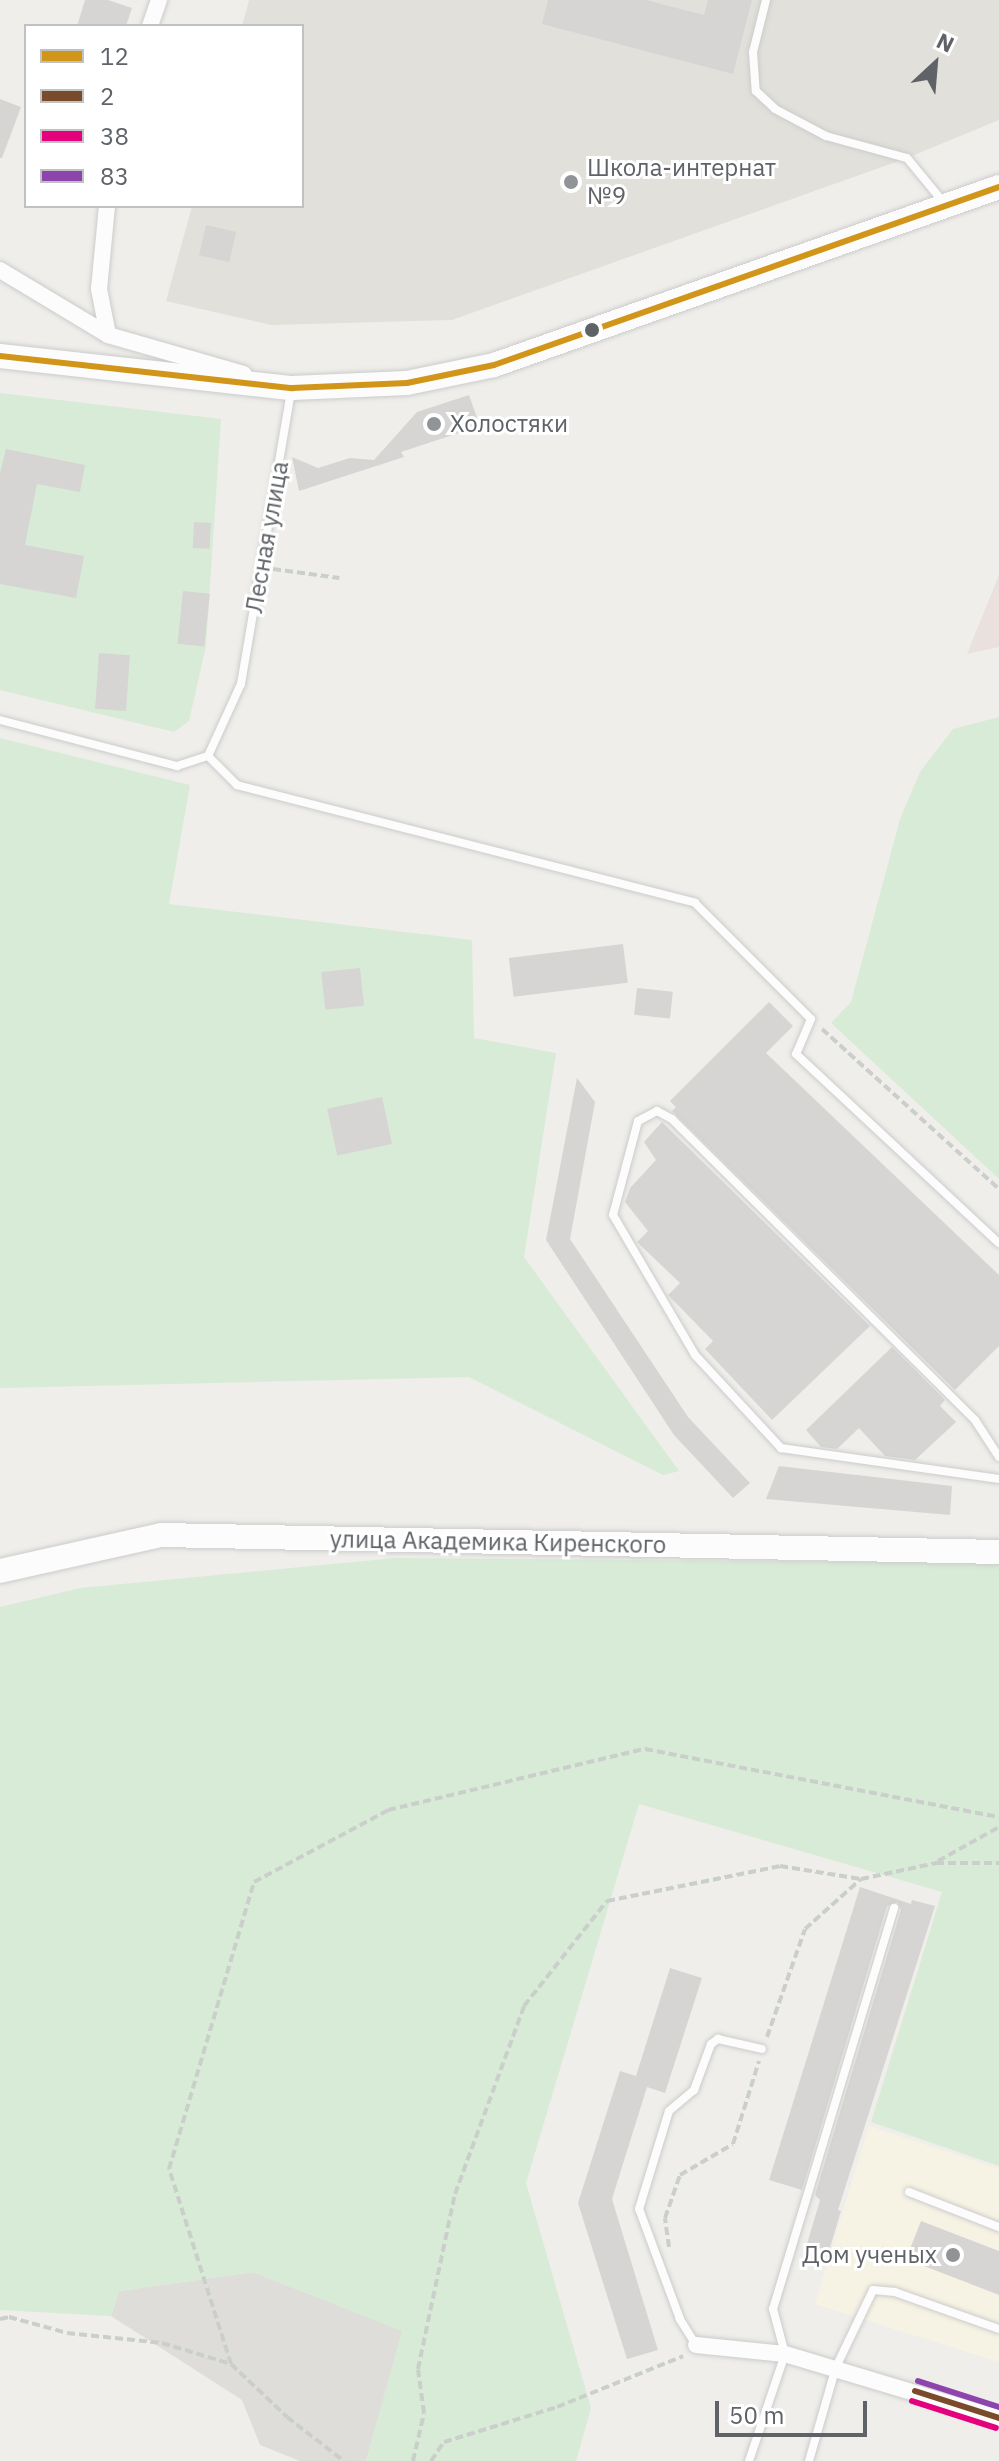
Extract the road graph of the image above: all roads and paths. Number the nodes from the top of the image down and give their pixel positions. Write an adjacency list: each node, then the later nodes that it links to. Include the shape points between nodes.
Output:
1 (159, 0): 3 (street)
2 (766, 0): 5 (lane, via 753,52 756,91 775,109 826,136 907,158)
3 (151, 24)
4 (999, 187): 5 (main road)
5 (948, 207): 10 (main road, via 494,365 407,383)
6 (107, 208): 8 (street, via 99,289)
7 (0, 270): 8 (street)
8 (108, 335): 10 (street)
9 (0, 356): 10 (main road)
10 (292, 388): 11 (lane, Лесная улица)
11 (263, 567): 12 (path); 14 (lane, Лесная улица, via 241,684)
12 (339, 578)
13 (0, 720): 14 (lane, via 177,766)
14 (208, 756): 15 (lane, via 237,785 695,903)
15 (811, 1019): 16 (path); 17 (lane, via 796,1054)
16 (999, 1189)
17 (999, 1243)
18 (999, 1457): 19 (lane, via 975,1420 672,1119 657,1111 638,1121 613,1215 695,1355 781,1448)
19 (999, 1479)
20 (999, 1552): 21 (main road, улица Академика Киренского, via 161,1535)
21 (0, 1571)
22 (999, 1817): 36 (path, via 645,1749 388,1810 254,1882 169,2169)
23 (999, 1827): 24 (path)
24 (936, 1863): 25 (path); 26 (path)
25 (999, 1863)
26 (861, 1879): 28 (path, via 805,1929); 40 (path, via 780,1866 607,1901 524,2006 455,2194 418,2369 424,2413)
27 (894, 1908): 35 (lane, via 773,2309)
28 (762, 2049): 31 (path, via 733,2144 680,2175 665,2218); 34 (lane, via 718,2039 711,2044 694,2090 669,2111 639,2209 680,2319)
29 (909, 2192): 30 (lane)
30 (999, 2227)
31 (671, 2261)
32 (0, 2319): 36 (path, via 67,2333 162,2343)
33 (999, 2329): 37 (lane, via 895,2292 873,2290)
34 (696, 2345): 35 (street); 41 (path, via 682,2356 557,2407 444,2442)
35 (785, 2354): 37 (street); 42 (lane)
36 (231, 2364): 39 (path)
37 (836, 2367): 38 (street); 43 (lane)
38 (999, 2418)
39 (344, 2461)
40 (413, 2461)
41 (431, 2461)
42 (749, 2461)
43 (809, 2461)

